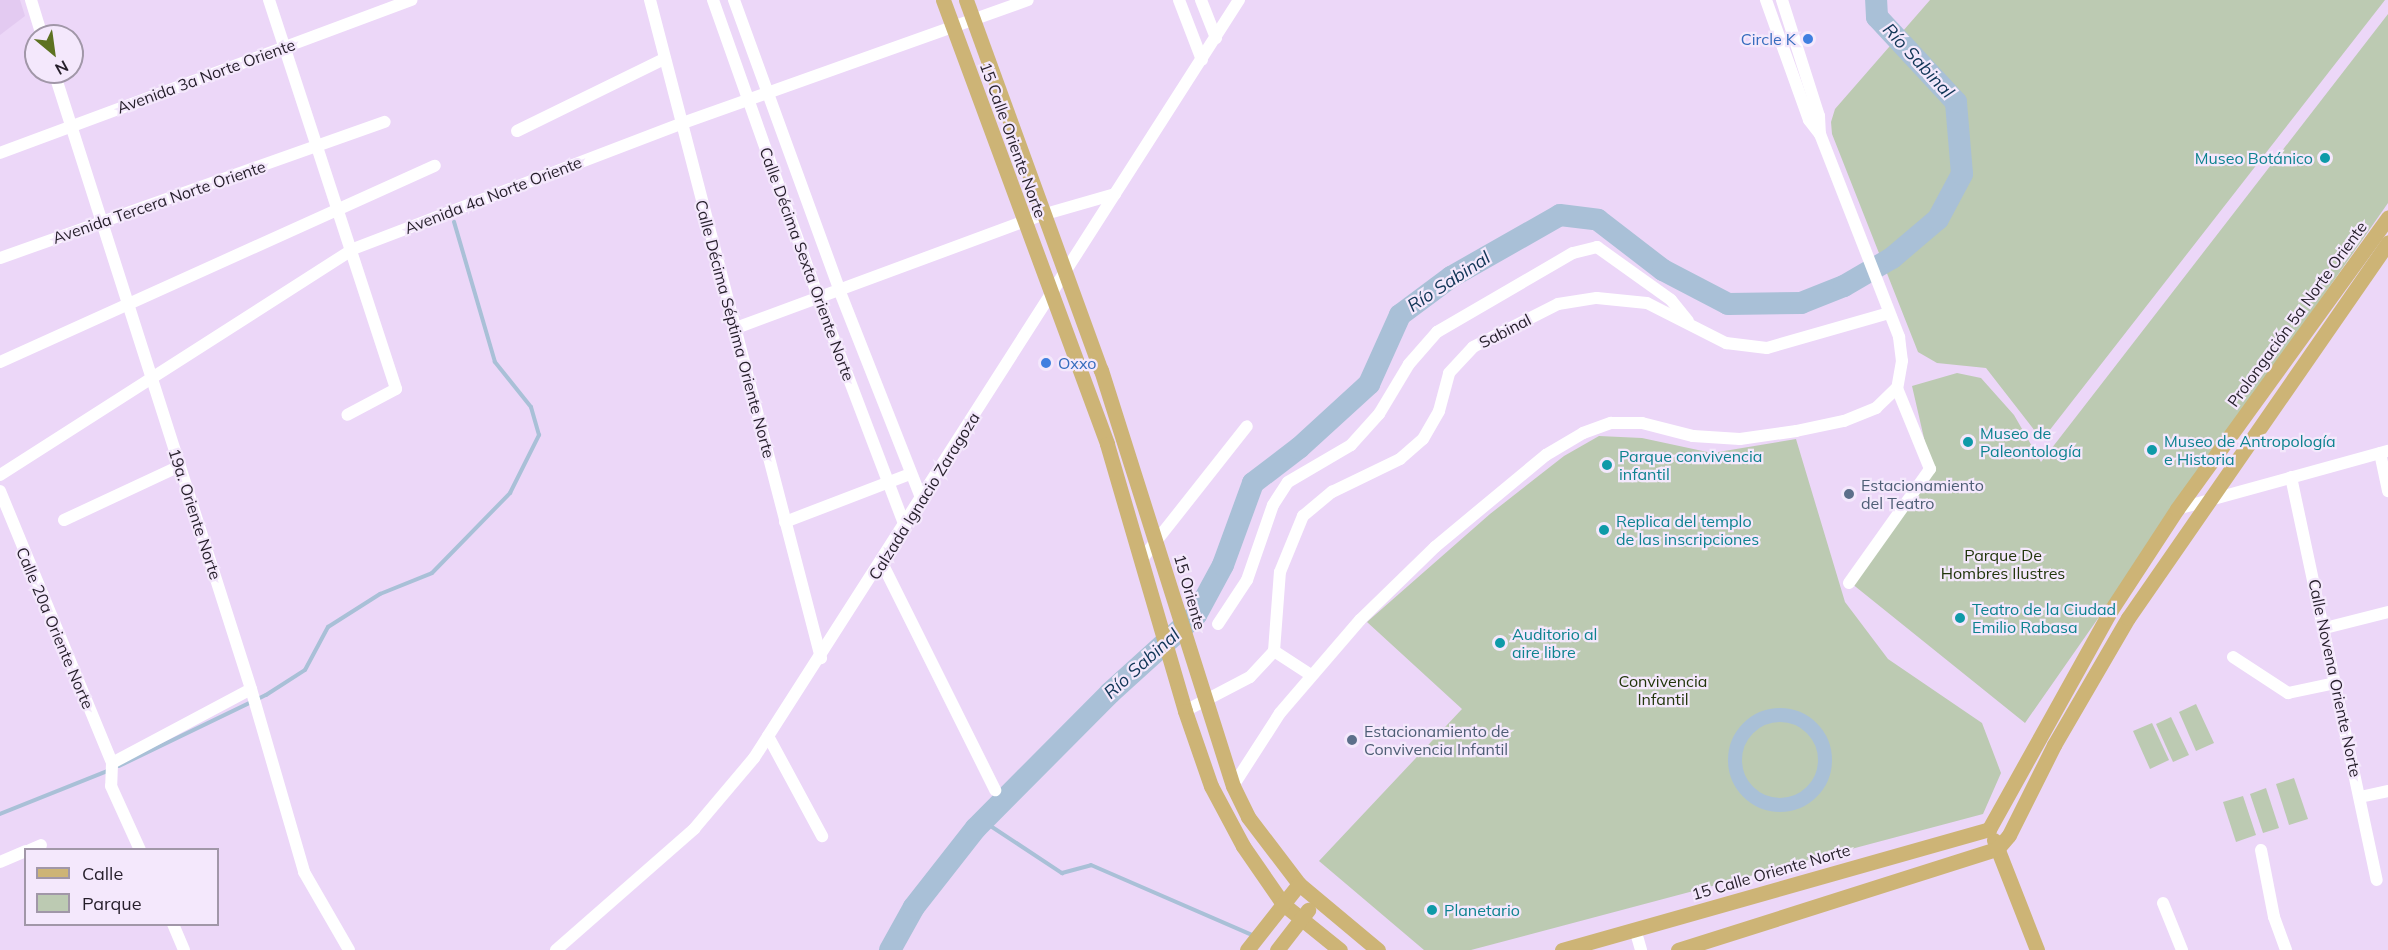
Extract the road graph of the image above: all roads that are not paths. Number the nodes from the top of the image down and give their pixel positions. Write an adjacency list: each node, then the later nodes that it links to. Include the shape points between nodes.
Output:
1 (31, 0): 16 (street)
2 (269, 0): 19 (street)
3 (412, 0): 19 (street, Avenida 3a Norte Oriente)
4 (650, 0): 20 (street, Calle Décima Séptima Oriente Norte)
5 (713, 0): 24 (street, Calle Décima Sexta Oriente Norte)
6 (734, 0): 23 (street, Calle Décima Sexta Oriente Norte)
7 (943, 0): 17 (main road, 15 Calle Oriente Norte)
8 (966, 0): 15 (main road, 15 Calle Oriente Norte)
9 (1028, 0): 15 (street, Avenida 4a Norte Oriente)
10 (1179, 0): 21 (street)
11 (1201, 0): 18 (street)
12 (1239, 0): 18 (street, Calzada Ignacio Zaragoza)
13 (1766, 0): 29 (street, via 1809,120)
14 (1782, 0): 29 (street, via 1820,116)
15 (972, 20): 17 (street, Avenida 4a Norte Oriente); 35 (main road, 15 Calle Oriente Norte)
16 (38, 24)
17 (952, 28): 23 (street, Avenida 4a Norte Oriente); 38 (main road, 15 Calle Oriente Norte)
18 (1215, 38): 21 (street, Calzada Ignacio Zaragoza)
19 (285, 47): 27 (street, Avenida 3a Norte Oriente); 30 (street)
20 (664, 58): 26 (street, Calle Décima Séptima Oriente Norte); 28 (street)
21 (1202, 60): 33 (street, Calzada Ignacio Zaragoza)
22 (58, 84): 27 (street, 19a. Oriente Norte)
23 (771, 94): 24 (street, Avenida 4a Norte Oriente); 44 (street, Calle Décima Sexta Oriente Norte)
24 (750, 102): 26 (street, Avenida 4a Norte Oriente); 45 (street, Calle Décima Sexta Oriente Norte)
25 (385, 122): 30 (street, Avenida Tercera Norte Oriente)
26 (680, 124): 40 (street, Avenida 4a Norte Oriente); 49 (street, Calle Décima Séptima Oriente Norte)
27 (71, 126): 31 (street, Avenida 3a Norte Oriente); 37 (street, 19a. Oriente Norte)
28 (517, 131)
29 (1820, 134): 47 (street)
30 (318, 146): 34 (street); 37 (street, Avenida Tercera Norte Oriente)
31 (0, 153)
32 (435, 166): 34 (street)
33 (1115, 194): 35 (street); 42 (street, Calzada Ignacio Zaragoza)
34 (340, 208): 40 (street); 46 (street)
35 (1042, 215): 38 (street); 42 (main road, 15 Calle Oriente Norte)
36 (2388, 217): 65 (main road, Prolongación 5a Norte Oriente)
37 (102, 222): 41 (street, Avenida Tercera Norte Oriente); 46 (street, 19a. Oriente Norte)
38 (1023, 222): 43 (main road, 15 Calle Oriente Norte); 44 (street)
39 (2388, 242): 63 (main road, Prolongación 5a Norte Oriente, via 2326,336)
40 (353, 249): 51 (street, Avenida 4a Norte Oriente, via 272,298); 53 (street, via 396,388)
41 (0, 258)
42 (1064, 274): 43 (street, Calzada Ignacio Zaragoza); 69 (main road, 15 Oriente, via 1101,370)
43 (1053, 290): 64 (street, Calzada Ignacio Zaragoza); 70 (main road)
44 (840, 292): 45 (street); 57 (street, Calle Décima Sexta Oriente Norte)
45 (819, 300): 49 (street); 60 (street, Calle Décima Sexta Oriente Norte)
46 (128, 305): 50 (street); 51 (street, 19a. Oriente Norte)
47 (1888, 309): 48 (street, Sabinal, via 1767,348 1726,343); 52 (street, via 1902,361)
48 (1688, 322): 76 (street, via 1671,300 1597,247 1573,253 1437,332 1409,364 1379,414 1351,445 1288,482 1273,505 1246,580); 78 (street, Sabinal, via 1647,303 1596,298 1558,304 1473,347 1449,373 1439,411 1424,438 1400,459 1332,492 1303,516 1280,572)
49 (736, 328): 67 (street, Calle Décima Séptima Oriente Norte)
50 (0, 362)
51 (152, 380): 56 (street, 19a. Oriente Norte); 58 (street, Avenida 4a Norte Oriente)
52 (1897, 388): 72 (street, via 1930,469); 81 (street, via 1876,408 1844,422 1751,438 1693,436 1642,423 1611,423 1583,433 1546,455 1435,547)
53 (347, 415)
54 (1247, 426): 69 (street)
55 (2384, 452): 59 (street); 62 (street)
56 (180, 466): 66 (street); 83 (street, 19a. Oriente Norte)
57 (910, 474): 60 (street); 64 (street, Calle Décima Sexta Oriente Norte)
58 (0, 475)
59 (2292, 477): 63 (street); 77 (street, Calle Novena Oriente Norte)
60 (887, 483): 67 (street); 68 (street, Calle Décima Sexta Oriente Norte)
61 (0, 491): 87 (street, Calle 20a Oriente Norte)
62 (2388, 491)
63 (2208, 499): 65 (street); 75 (main road, Prolongación 5a Norte Oriente)
64 (922, 500): 68 (street, Calzada Ignacio Zaragoza)
65 (2177, 509): 73 (main road, Prolongación 5a Norte Oriente)
66 (64, 520)
67 (785, 522): 80 (street, Calle Décima Séptima Oriente Norte)
68 (905, 526): 71 (street, Calzada Ignacio Zaragoza)
69 (1157, 542): 70 (street); 84 (main road, 15 Oriente)
70 (1142, 559): 85 (main road)
71 (882, 563): 80 (street, Calzada Ignacio Zaragoza); 89 (street)
72 (1849, 583)
73 (2110, 610): 75 (main road); 92 (main road, Prolongación 5a Norte Oriente)
74 (2388, 612): 77 (street)
75 (2128, 618): 95 (main road, Prolongación 5a Norte Oriente)
76 (1218, 624)
77 (2325, 628): 82 (street, Calle Novena Oriente Norte)
78 (1274, 651): 81 (street); 84 (street, via 1250,677)
79 (2233, 657): 82 (street, via 2288,693)
80 (821, 658): 86 (street, Calzada Ignacio Zaragoza)
81 (1311, 675): 88 (street, via 1280,713)
82 (2336, 683): 91 (street, Calle Novena Oriente Norte)
83 (253, 693): 87 (street); 109 (street, 19a. Oriente Norte, via 304,872)
84 (1204, 702): 85 (street); 88 (main road, 15 Oriente)
85 (1185, 711): 103 (main road, via 1211,786 1244,846)
86 (768, 736): 93 (street); 110 (street, Calzada Ignacio Zaragoza, via 694,829)
87 (110, 765): 94 (street, Calle 20a Oriente Norte, via 111,786)
88 (1233, 786): 100 (main road, 15 Oriente, via 1248,817)
89 (995, 790)
90 (2388, 791): 91 (street)
91 (2360, 797): 99 (street, Calle Novena Oriente Norte)
92 (1989, 829): 95 (main road); 106 (main road, 15 Calle Oriente Norte)
93 (822, 836)
94 (140, 848)
95 (1998, 849): 116 (main road); 117 (main road)
96 (2261, 850): 119 (street, via 2274,917)
97 (24, 853): 98 (street)
98 (0, 862)
99 (2377, 880)
100 (1299, 885): 101 (main road, 15 Oriente); 103 (main road)
101 (1317, 901): 104 (main road); 113 (main road)
102 (2163, 903): 118 (street)
103 (1283, 904): 104 (main road); 111 (main road)
104 (1302, 917): 107 (main road); 112 (main road)
105 (174, 926): 108 (street)
106 (1635, 929): 114 (main road, 15 Calle Oriente Norte); 115 (street)
107 (1280, 945)
108 (184, 950)
109 (349, 950)
110 (556, 950)
111 (1247, 950)
112 (1340, 950)
113 (1378, 950)
114 (1562, 950)
115 (1641, 950)
116 (1678, 950)
117 (2037, 950)
118 (2182, 950)
119 (2286, 950)

